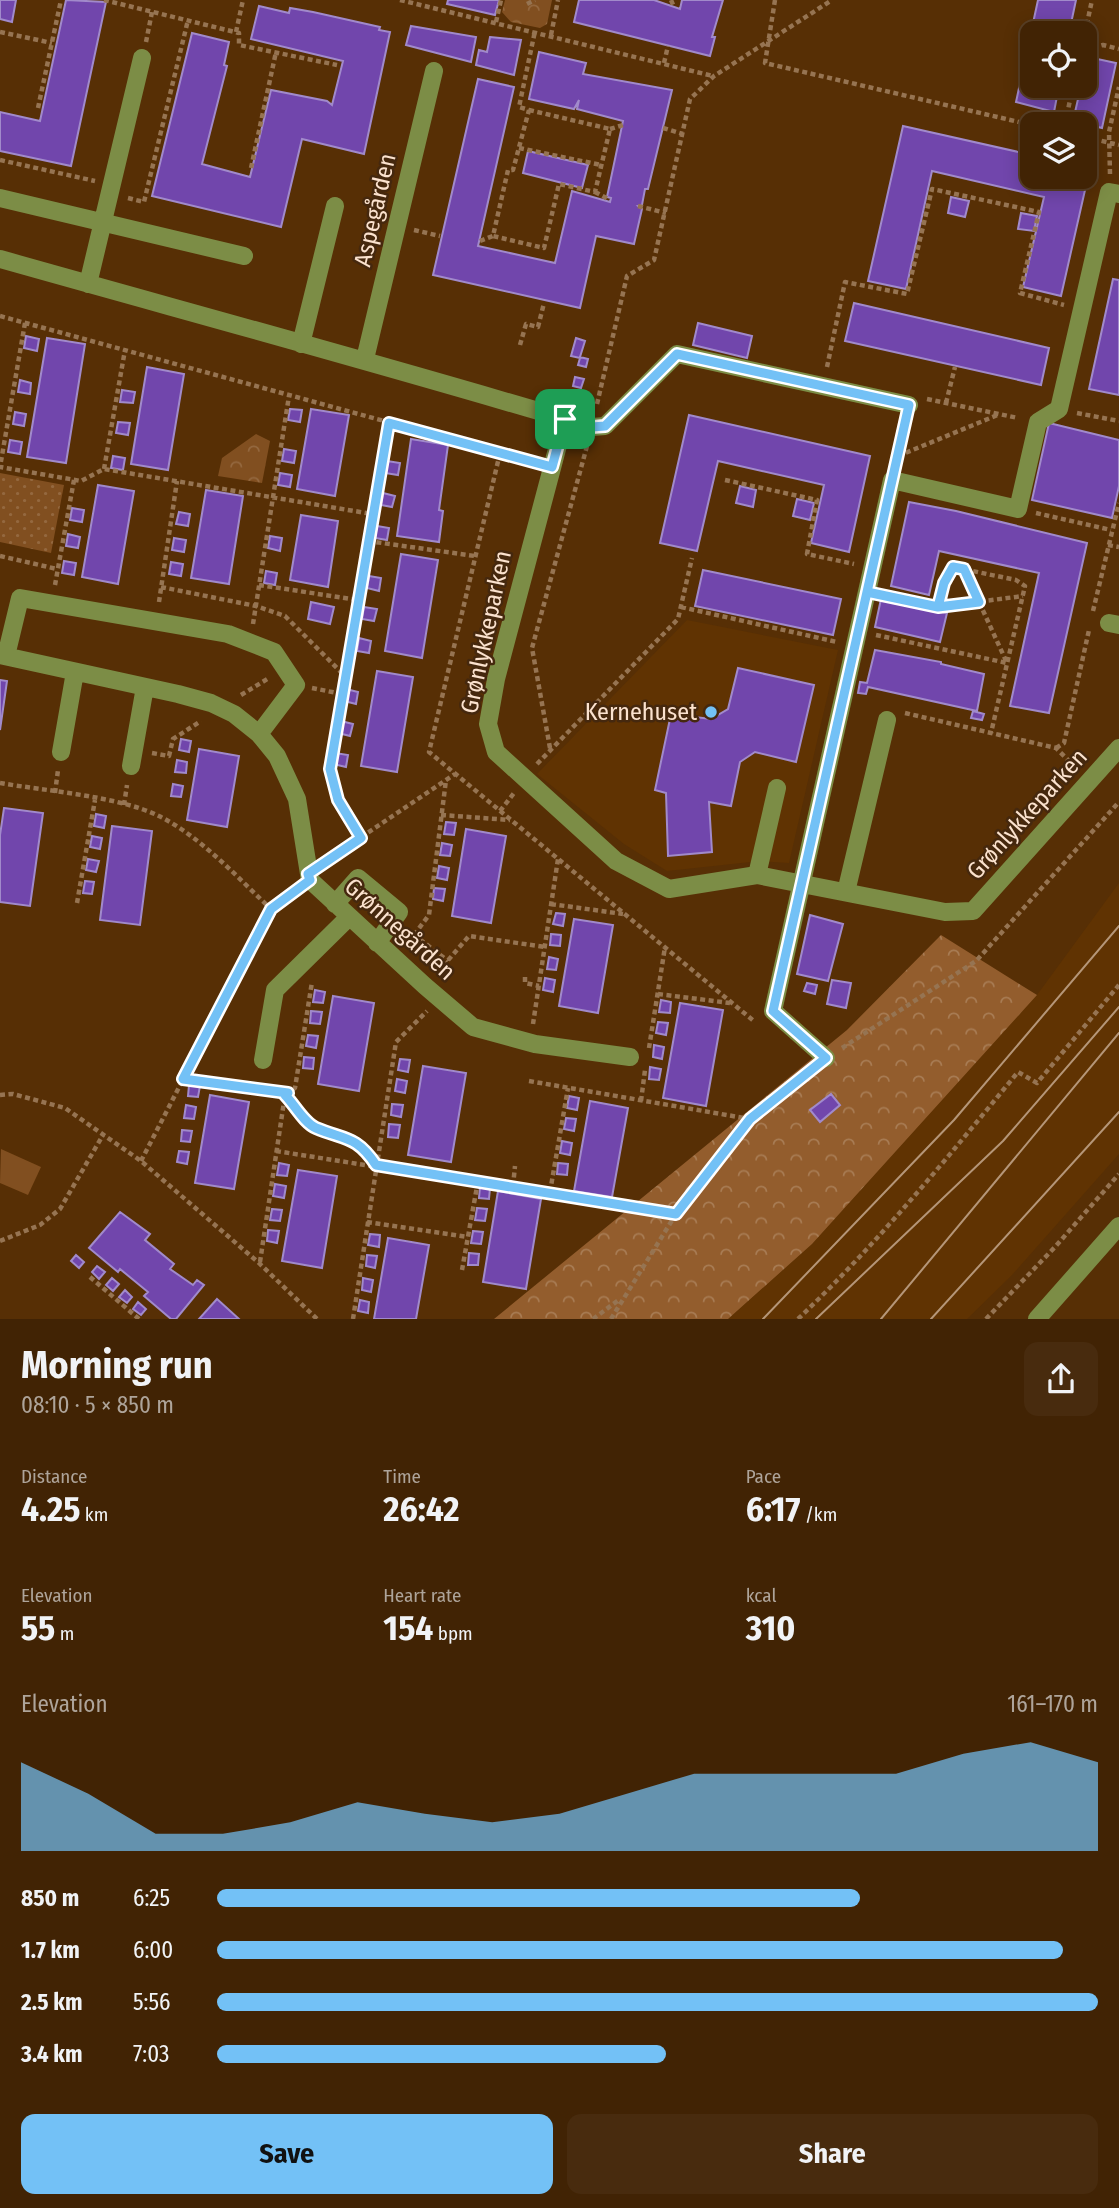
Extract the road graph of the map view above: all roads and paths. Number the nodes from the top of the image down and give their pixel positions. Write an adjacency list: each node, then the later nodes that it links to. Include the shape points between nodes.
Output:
1 (61, 0): 22 (path)
2 (104, 0): 14 (path)
3 (243, 0): 20 (path)
4 (400, 0): 17 (path)
5 (501, 0): 17 (path)
6 (535, 0): 12 (path)
7 (558, 0): 21 (path)
8 (671, 0): 13 (path)
9 (775, 0): 23 (path)
10 (832, 0): 23 (path)
11 (1092, 0): 16 (path)
12 (527, 4)
13 (674, 7)
14 (152, 12): 15 (path); 28 (path)
15 (188, 20): 20 (path); 48 (path, via 145,202)
16 (1088, 21)
17 (496, 22): 18 (path)
18 (535, 31): 21 (path); 35 (path, via 519,107)
19 (0, 32): 22 (path)
20 (236, 32): 27 (path, via 239,45)
21 (551, 35): 29 (path)
22 (52, 43): 34 (path)
23 (765, 45): 32 (path); 36 (path, via 765,63)
24 (668, 46): 29 (path)
25 (1097, 47): 26 (path)
26 (1119, 50)
27 (276, 52): 30 (path); 47 (path)
28 (142, 58): 48 (street)
29 (664, 63): 32 (path)
30 (337, 65)
31 (434, 71): 69 (street, Aspegården)
32 (714, 76): 40 (path, via 690,99)
33 (1119, 87): 42 (path, via 1109,132)
34 (38, 108)
35 (529, 110): 39 (path); 44 (path)
36 (1020, 122)
37 (622, 125): 39 (path)
38 (663, 128): 40 (path)
39 (610, 129): 46 (path)
40 (683, 134): 55 (path)
41 (1097, 140): 42 (path)
42 (1111, 143): 43 (path); 50 (path)
43 (1119, 145)
44 (519, 148): 46 (path); 57 (path, via 513,170 508,170)
45 (0, 160): 48 (path)
46 (601, 165): 49 (path)
47 (251, 168)
48 (111, 189): 56 (street)
49 (595, 192): 52 (path); 57 (path, via 559,184 544,247)
50 (1114, 193): 63 (street)
51 (0, 198): 56 (street)
52 (610, 200)
53 (335, 206): 66 (street)
54 (638, 206): 55 (path)
55 (666, 213): 81 (path, via 654,260 627,276)
56 (103, 222): 59 (street); 61 (street)
57 (493, 236): 58 (path)
58 (480, 240)
59 (244, 256)
60 (0, 259): 61 (street)
61 (88, 284): 66 (street)
62 (544, 303): 67 (path, via 538,327 526,324)
63 (1082, 310): 71 (path, via 1020,293 1039,212 932,190 907,294 845,282); 75 (street)
64 (0, 316): 65 (path)
65 (25, 323): 68 (path); 82 (path)
66 (301, 344): 69 (street)
67 (520, 345)
68 (125, 351): 72 (path); 85 (path)
69 (365, 359): 77 (street)
70 (955, 367): 73 (path)
71 (824, 386): 74 (street); 81 (street, via 677,354 605,426)
72 (289, 396): 80 (path); 90 (path)
73 (946, 403): 74 (path, via 911,396); 76 (path)
74 (909, 405): 83 (path)
75 (1059, 409): 78 (path); 79 (street)
76 (1000, 414): 79 (path); 83 (path)
77 (565, 419): 81 (street); 84 (street, Grønlykkeparken)
78 (1119, 421)
79 (1038, 422): 91 (street)
80 (389, 423): 84 (path); 92 (path)
81 (592, 427): 126 (path, via 532,648)
82 (3, 434): 86 (path, via 0,467)
83 (897, 457): 88 (path)
84 (552, 467): 132 (street, Grønlykkeparken, via 509,624 488,724 495,752)
85 (104, 469): 86 (path); 89 (path)
86 (74, 480): 101 (path)
87 (725, 480): 100 (path, via 817,500 807,554)
88 (892, 480): 91 (street); 100 (street)
89 (177, 481): 90 (path); 104 (path)
90 (272, 498): 92 (path); 103 (path)
91 (1018, 509): 93 (path)
92 (372, 514): 94 (path)
93 (1111, 530)
94 (368, 541): 98 (path); 107 (path)
95 (1108, 545): 96 (path)
96 (1119, 547)
97 (0, 556): 101 (path)
98 (475, 556)
99 (692, 558): 111 (path)
100 (872, 568): 105 (street)
101 (57, 569): 109 (path)
102 (964, 569): 106 (path, via 1016,580 1025,586); 108 (path); 112 (path, via 953,567)
103 (259, 585): 107 (path); 110 (path)
104 (161, 587): 110 (path); 113 (path)
105 (867, 592): 112 (path); 114 (street)
106 (1023, 596): 108 (path); 117 (path)
107 (358, 600): 119 (path)
108 (979, 602): 112 (path); 117 (path)
109 (52, 606): 113 (street); 116 (street, via 20,598)
110 (256, 606): 115 (path); 119 (path, via 285,616)
111 (681, 607): 114 (path); 126 (path, via 678,619)
112 (938, 607)
113 (156, 623): 115 (street, via 228,634)
114 (856, 638): 117 (path); 144 (street)
115 (250, 643): 120 (street, via 274,652)
116 (3, 656): 118 (street, Grønnegården)
117 (1007, 663): 125 (path)
118 (75, 672): 121 (street, Grønnegården); 128 (street)
119 (345, 677): 122 (path)
120 (296, 685): 122 (path); 124 (street)
121 (145, 687): 124 (street, Grønnegården, via 211,703); 129 (street)
122 (342, 694): 140 (path, via 330,769 338,800)
123 (894, 716): 125 (path); 145 (street)
124 (260, 733): 143 (street, Grønnegården, via 277,756 297,799)
125 (991, 733): 133 (path, via 1056,748)
126 (550, 748): 132 (path)
127 (1119, 748): 133 (street, Grønlykkeparken)
128 (61, 752)
129 (131, 766)
130 (455, 774): 131 (path)
131 (446, 779): 138 (path); 140 (path)
132 (525, 779): 142 (street, Grønlykkeparken, via 617,861 669,889)
133 (1089, 781): 145 (street, Grønlykkeparken, via 974,911 945,912)
134 (0, 783): 136 (path)
135 (777, 788): 142 (street)
136 (95, 800): 146 (path); 149 (path, via 159,816 194,840)
137 (1119, 802): 168 (path, via 976,961)
138 (442, 815): 139 (path); 153 (path, via 429,915)
139 (512, 820)
140 (361, 838): 143 (path)
141 (558, 859): 148 (path)
142 (757, 875): 144 (street, Grønlykkeparken)
143 (309, 877): 147 (street, Grønnegården); 149 (path)
144 (801, 884): 145 (street, Grønlykkeparken); 168 (street, via 773,1011)
145 (846, 892)
146 (77, 903)
147 (335, 904): 151 (street, Grønnegården); 152 (street, via 358,878 399,912)
148 (551, 904): 150 (path); 155 (path)
149 (271, 909): 170 (path)
150 (626, 915)
151 (349, 917): 154 (street, Grønnegården); 157 (street)
152 (394, 919): 153 (path); 154 (street)
153 (414, 935): 158 (path)
154 (377, 943): 161 (street, Grønnegården)
155 (545, 947): 158 (path, via 470,936); 162 (path)
156 (665, 947): 163 (path)
157 (316, 952): 169 (street, via 275,990); 173 (path, via 295,1088)
158 (448, 961): 161 (path)
159 (525, 977): 162 (path, via 525,983)
160 (1119, 985): 200 (path, via 1037,1083 1018,1072 919,1191)
161 (425, 986): 164 (street, Grønnegården)
162 (539, 986): 166 (path)
163 (658, 994): 165 (path); 175 (path)
164 (440, 998): 166 (street, Grønnegården, via 473,1027); 180 (path, via 396,1042)
165 (733, 1003)
166 (531, 1042): 167 (street, Grønnegården)
167 (630, 1057)
168 (826, 1058): 176 (path)
169 (263, 1060)
170 (183, 1079): 173 (path); 179 (path)
171 (529, 1082): 172 (path)
172 (568, 1088): 175 (path); 185 (path)
173 (287, 1094): 178 (path); 180 (path, via 313,1127 348,1137 369,1153)
174 (0, 1095): 177 (path, via 13,1094 65,1108)
175 (641, 1101): 176 (path)
176 (750, 1119): 186 (path)
177 (103, 1135): 179 (path); 190 (path, via 60,1209 40,1225)
178 (276, 1151): 180 (path); 191 (path)
179 (141, 1161): 191 (path)
180 (376, 1165): 183 (path); 187 (path)
181 (515, 1166): 184 (path)
182 (1119, 1174): 201 (path)
183 (478, 1181): 184 (path); 189 (path)
184 (513, 1186): 185 (path)
185 (550, 1192): 186 (path)
186 (676, 1214): 194 (path)
187 (367, 1222): 189 (path); 197 (path)
188 (1119, 1226): 202 (street)
189 (468, 1237): 192 (path)
190 (0, 1241)
191 (260, 1263): 196 (path)
192 (462, 1270)
193 (90, 1277): 195 (path)
194 (622, 1298): 198 (path); 199 (path)
195 (139, 1319)
196 (317, 1319)
197 (353, 1319)
198 (593, 1319)
199 (611, 1319)
200 (798, 1319)
201 (986, 1319)
202 (1037, 1319)

